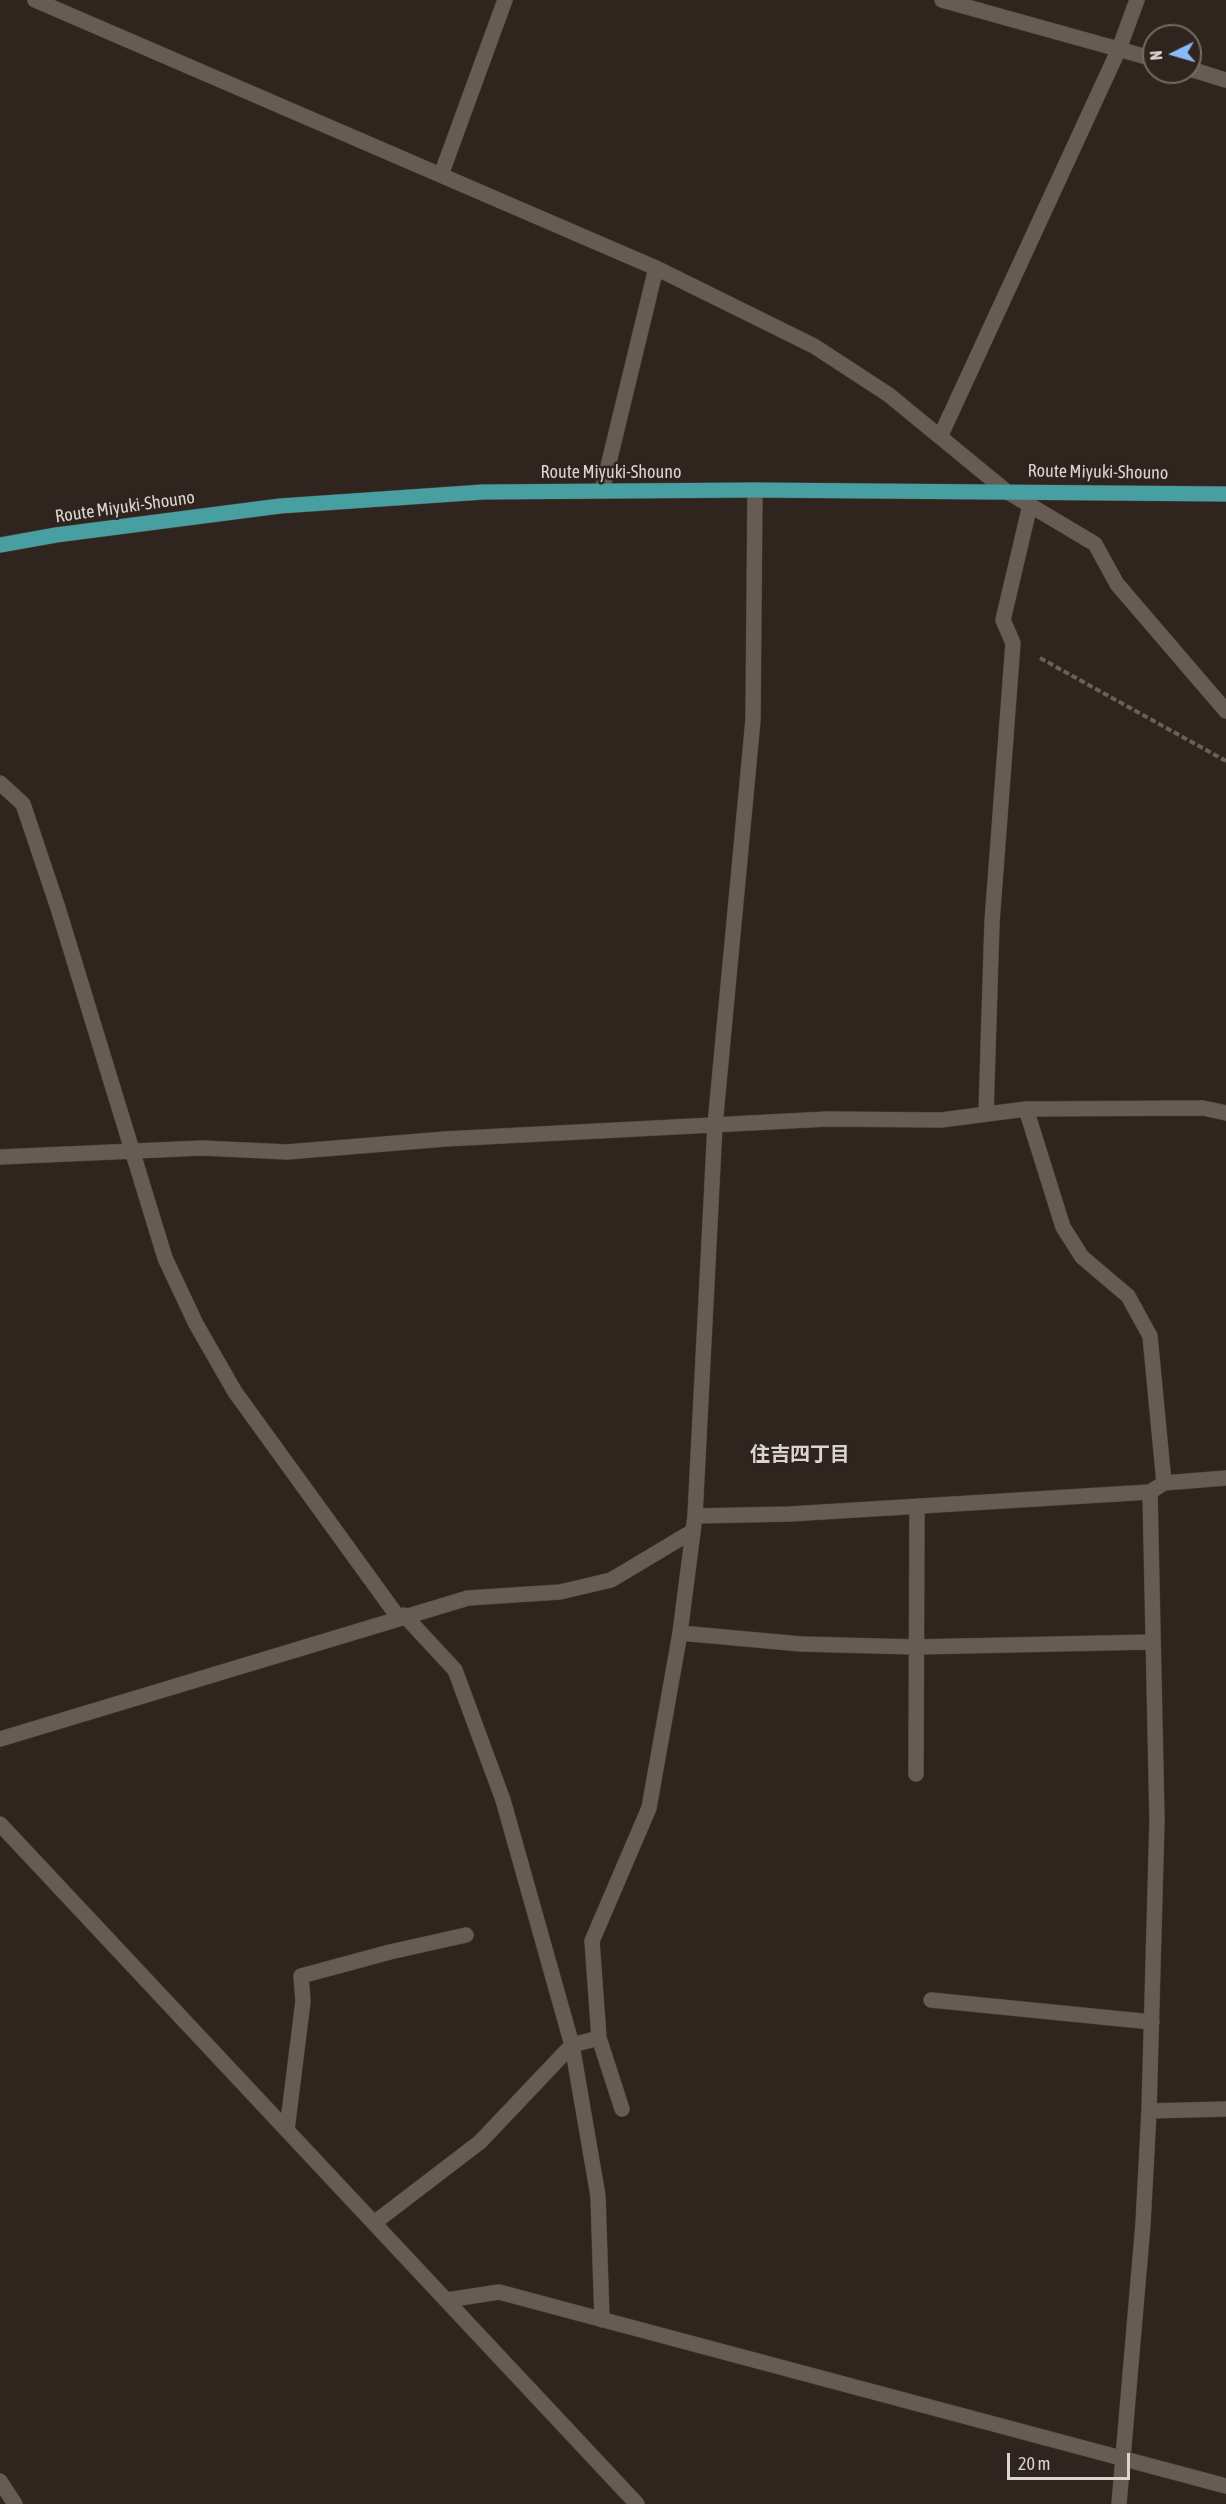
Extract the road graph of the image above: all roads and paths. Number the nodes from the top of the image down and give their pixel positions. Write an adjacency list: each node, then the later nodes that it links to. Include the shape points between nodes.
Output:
1 (35, 0): 9 (street)
2 (505, 0): 9 (street)
3 (942, 0): 5 (street)
4 (1137, 0): 5 (street)
5 (1119, 49): 6 (street); 11 (street)
6 (1142, 56)
7 (1202, 73): 8 (street)
8 (1226, 80)
9 (441, 175): 10 (street)
10 (656, 268): 11 (street, via 814,346 889,395); 13 (street)
11 (940, 437): 14 (street)
12 (756, 490): 13 (main road, Route Miyuki-Shouno); 14 (main road, Route Miyuki-Shouno); 25 (street, via 753,720)
13 (602, 491): 17 (main road, Route Miyuki-Shouno, via 483,492 280,506)
14 (1006, 491): 15 (main road, Route Miyuki-Shouno); 16 (street)
15 (1226, 494)
16 (1030, 505): 18 (street, via 1003,620); 19 (street, via 1095,544 1117,584)
17 (0, 545)
18 (1013, 643): 20 (path); 24 (street, via 992,922)
19 (1226, 711)
20 (1226, 761)
21 (0, 783): 26 (street, via 23,804)
22 (1026, 1109): 23 (street, via 1203,1108); 24 (street); 29 (street, via 1063,1227 1082,1257 1128,1296 1150,1336)
23 (1226, 1113)
24 (987, 1114): 25 (street, via 941,1120 827,1119)
25 (715, 1125): 26 (street, via 445,1139 287,1152 202,1148); 32 (street)
26 (133, 1151): 27 (street); 33 (street, via 165,1258 196,1324 235,1392)
27 (0, 1157)
28 (1226, 1478): 29 (street)
29 (1164, 1483): 30 (street)
30 (1150, 1492): 31 (street); 35 (street)
31 (916, 1506): 32 (street); 36 (street)
32 (694, 1523): 33 (street, via 611,1580 560,1592 468,1598); 34 (street)
33 (401, 1616): 37 (street); 44 (street, via 455,1670 503,1800)
34 (680, 1633): 36 (street, via 801,1644); 43 (street, via 649,1808 592,1941)
35 (1151, 1642): 36 (street); 42 (street, via 1157,1820)
36 (915, 1647): 38 (street)
37 (0, 1739)
38 (916, 1774)
39 (0, 1824): 48 (street)
40 (466, 1935): 48 (street, via 301,1976 303,2001)
41 (931, 2000): 42 (street)
42 (1152, 2022): 47 (street)
43 (599, 2038): 44 (street); 45 (street)
44 (572, 2044): 49 (street, via 480,2142); 51 (street, via 597,2196)
45 (622, 2109)
46 (1226, 2109): 47 (street)
47 (1149, 2111): 52 (street)
48 (287, 2130): 49 (street)
49 (374, 2223): 50 (street)
50 (447, 2300): 51 (street, via 499,2292); 56 (street)
51 (602, 2320): 52 (street)
52 (1123, 2458): 54 (street); 57 (street)
53 (0, 2481): 55 (street)
54 (1226, 2486)
55 (15, 2504)
56 (637, 2504)
57 (1119, 2504)

